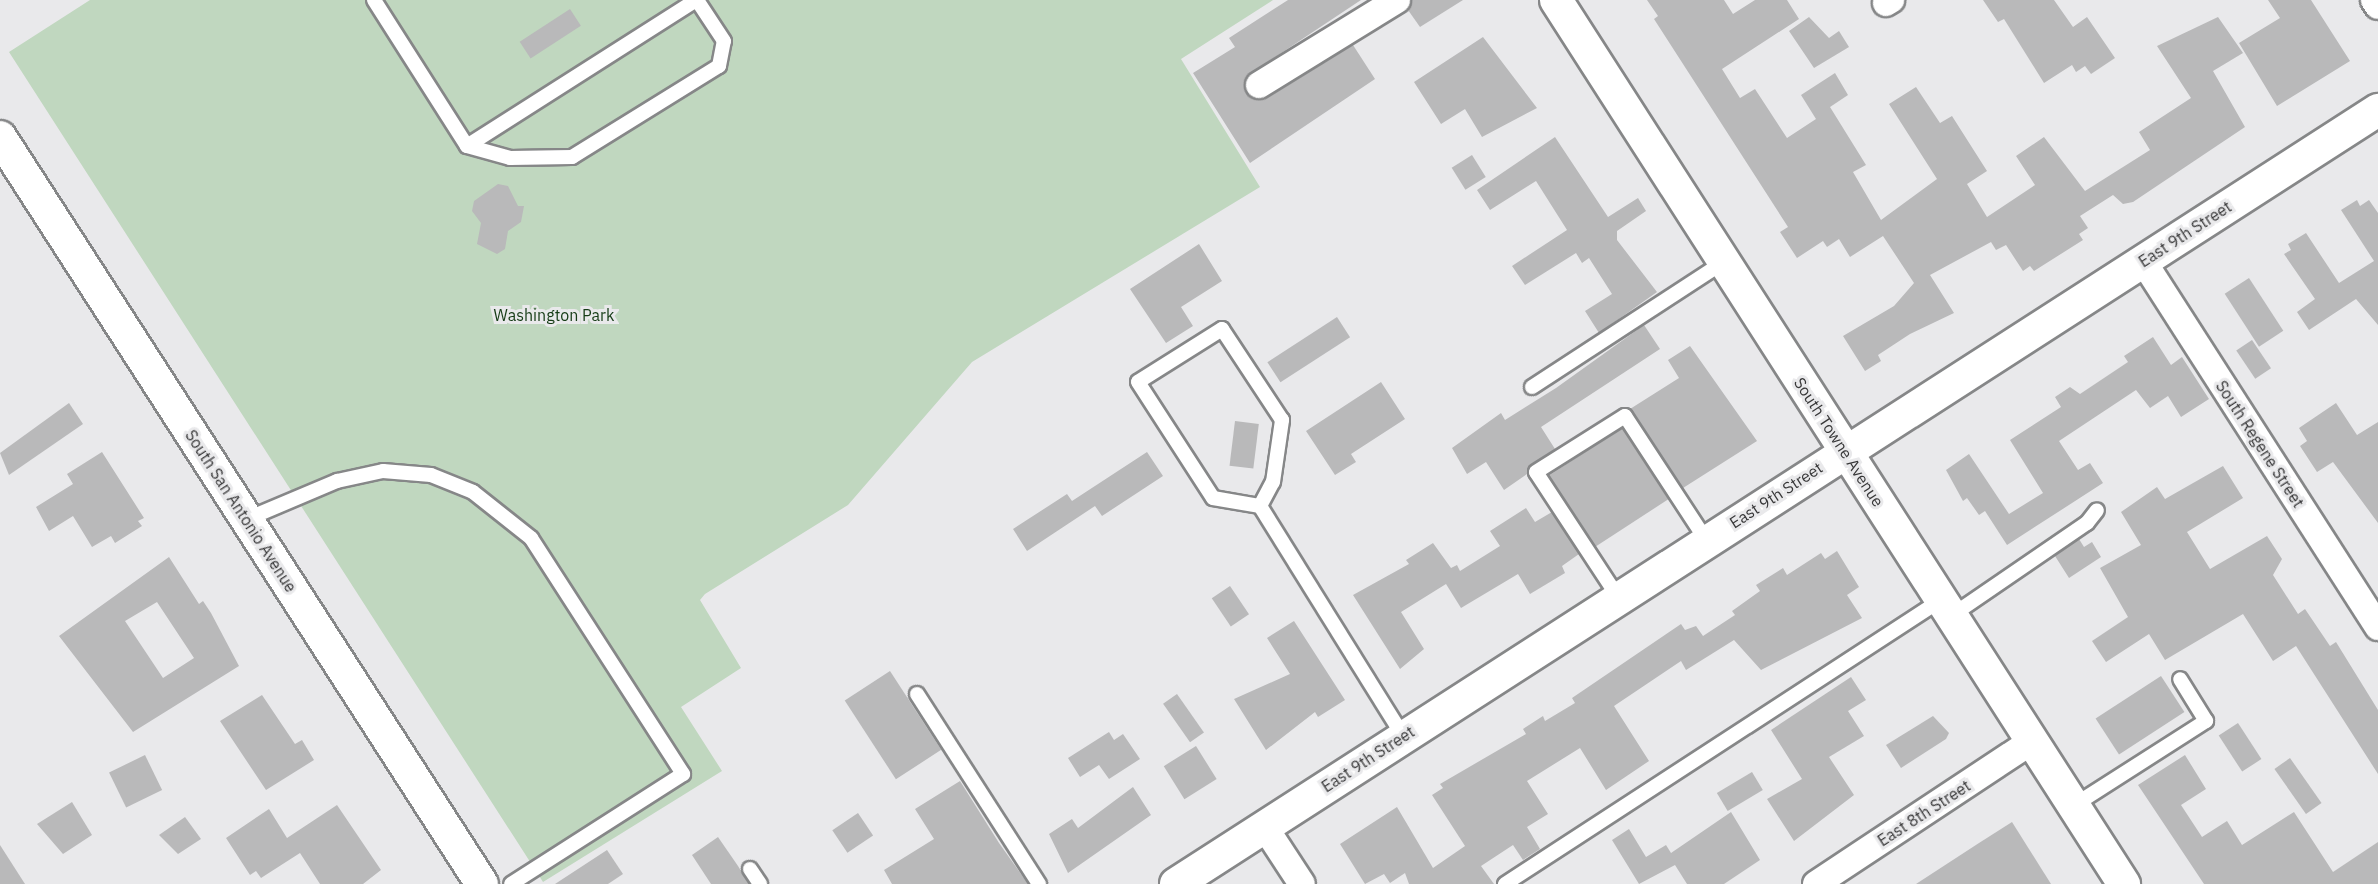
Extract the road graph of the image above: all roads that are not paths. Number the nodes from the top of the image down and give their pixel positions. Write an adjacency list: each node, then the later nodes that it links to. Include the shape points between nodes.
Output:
1 (374, 0): 10 (lane)
2 (697, 0): 10 (lane); 10 (lane, via 724,41 719,66 572,157 510,158)
3 (1397, 0): 7 (street)
4 (1556, 0): 12 (street, South Towne Avenue)
5 (2374, 0): 6 (street)
6 (2378, 6)
7 (1259, 85)
8 (2378, 110): 11 (street, East 9th Street)
9 (0, 138): 17 (street, South San Antonio Avenue)
10 (467, 146)
11 (2143, 261): 14 (street, East 9th Street); 21 (street, South Regene Street)
12 (1724, 262): 13 (lane); 14 (street, South Towne Avenue)
13 (1532, 387)
14 (1844, 450): 18 (street, East 9th Street); 20 (street, South Towne Avenue)
15 (1260, 506): 15 (lane, via 1273,482 1282,420 1222,329 1138,382 1213,498); 24 (lane)
16 (2097, 510): 20 (lane, via 2087,523)
17 (247, 519): 29 (street, South San Antonio Avenue); 30 (lane, via 337,482 383,471 431,475 473,492 531,538 683,774)
18 (1706, 540): 19 (street, East 9th Street); 19 (lane, via 1625,416 1536,472)
19 (1618, 597): 24 (street, East 9th Street)
20 (1946, 608): 25 (street, South Towne Avenue); 35 (lane)
21 (2378, 627)
22 (2180, 679): 26 (lane, via 2206,721)
23 (917, 694): 32 (lane)
24 (1403, 736): 27 (street, East 9th Street)
25 (2032, 741): 26 (street, South Towne Avenue); 36 (street, East 8th Street)
26 (2073, 806): 37 (street, South Towne Avenue)
27 (1264, 826): 33 (street, East 9th Street); 34 (street)
28 (750, 869): 31 (lane)
29 (482, 884)
30 (511, 884)
31 (760, 884)
32 (1039, 884)
33 (1176, 884)
34 (1302, 884)
35 (1506, 884)
36 (1816, 884)
37 (2124, 884)

